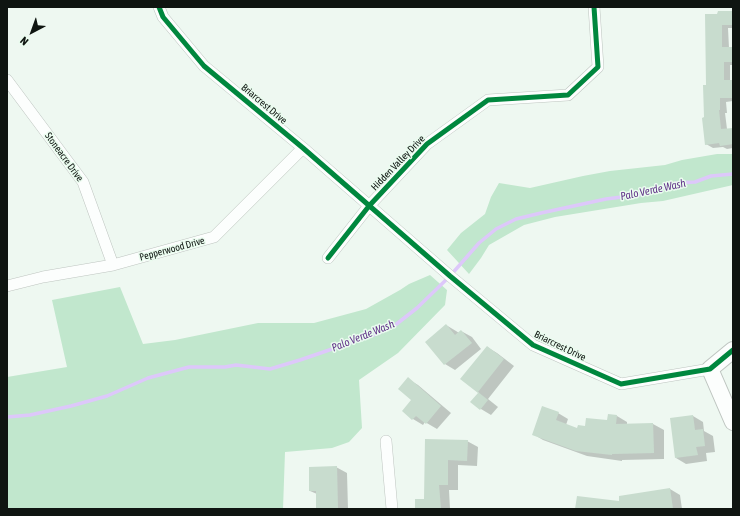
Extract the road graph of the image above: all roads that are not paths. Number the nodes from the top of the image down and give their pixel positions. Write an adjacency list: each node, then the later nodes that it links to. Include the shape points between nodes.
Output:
1 (159, 7): 4 (street, Briarcrest Drive, via 163,17 204,66)
2 (594, 7): 5 (street, Hidden Valley Drive, via 598,67 568,95 488,100 427,144)
3 (7, 80): 7 (street, Stoneacre Drive, via 83,182)
4 (303, 148): 5 (street, Briarcrest Drive); 7 (street, Pepperwood Drive, via 214,237)
5 (369, 206): 6 (street); 10 (street, Briarcrest Drive, via 533,345 621,384)
6 (328, 258)
7 (113, 265): 8 (street, Pepperwood Drive)
8 (7, 286)
9 (733, 350): 10 (street, Briarcrest Drive)
10 (710, 369): 11 (street)
11 (733, 422)
12 (386, 441): 13 (street)
13 (392, 509)

